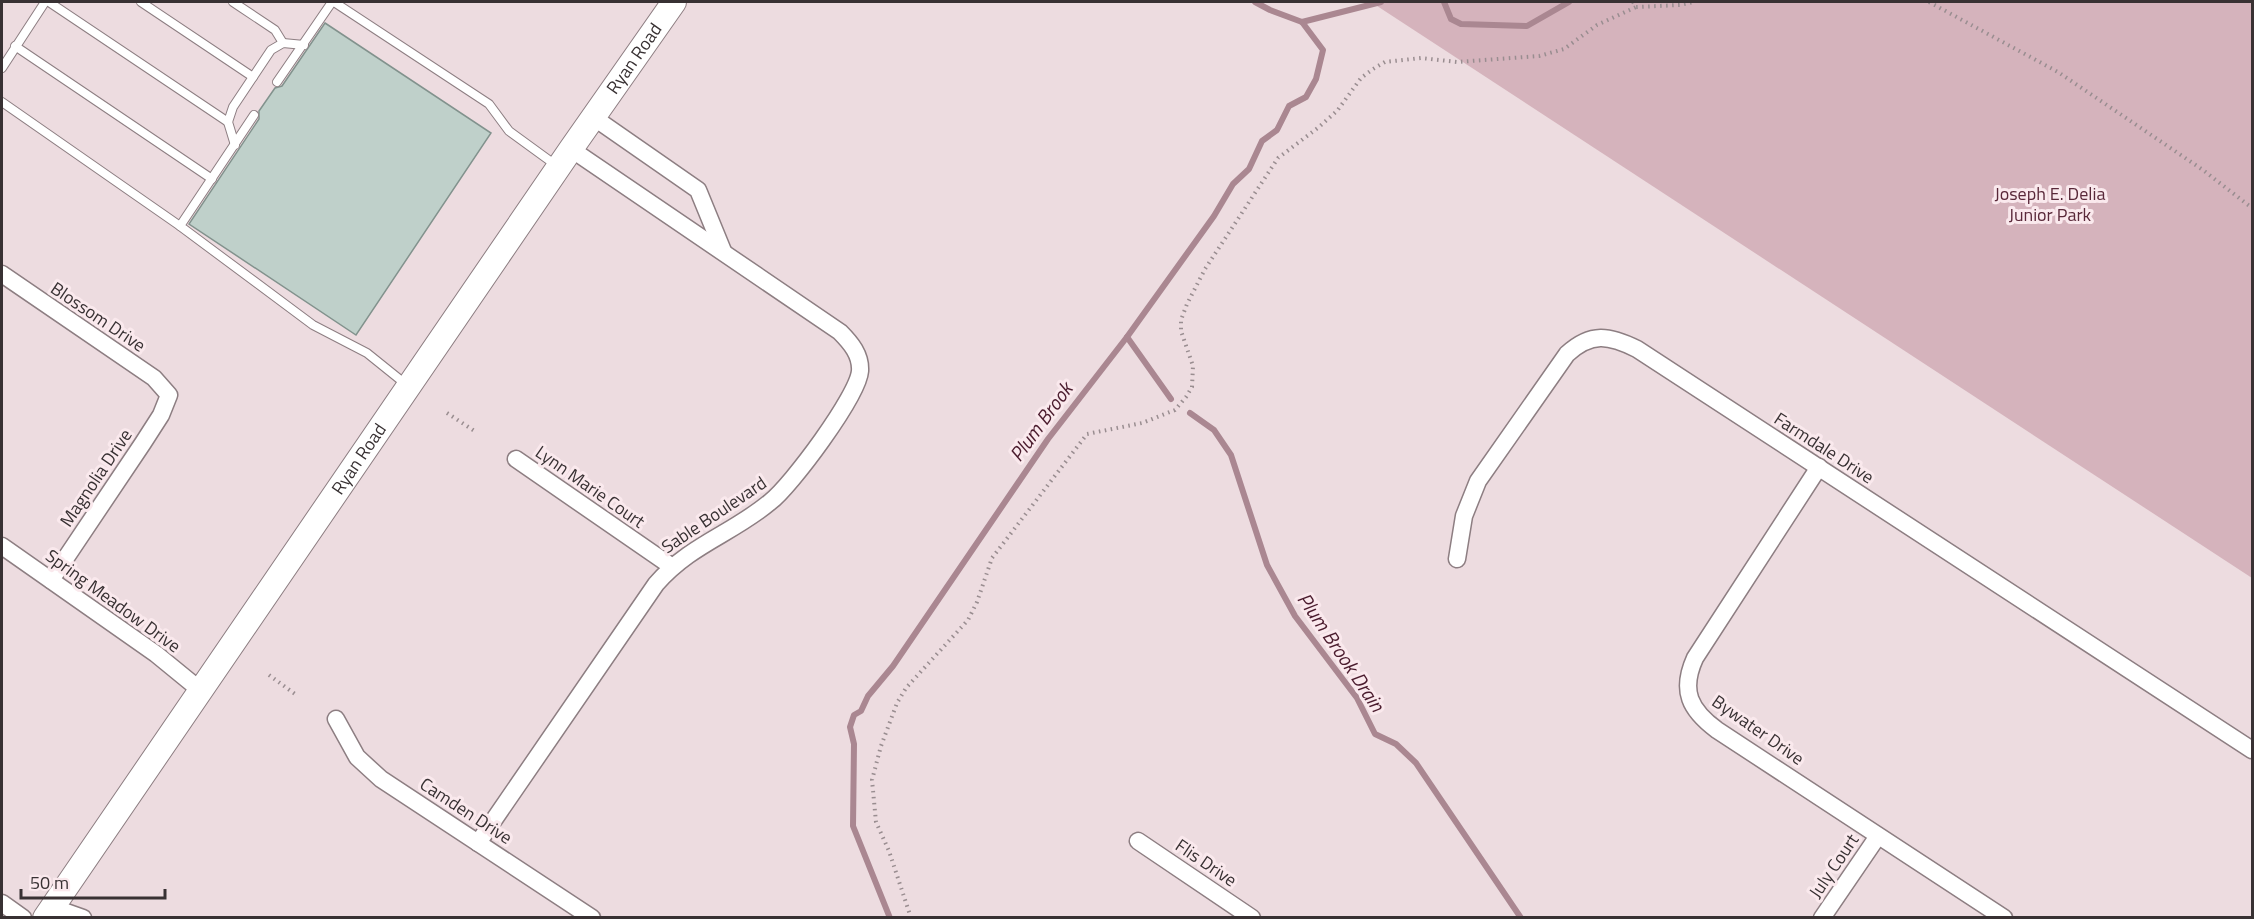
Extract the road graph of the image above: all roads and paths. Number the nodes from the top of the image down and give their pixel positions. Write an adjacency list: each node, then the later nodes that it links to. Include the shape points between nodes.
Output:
1 (47, 2): 12 (lane); 19 (lane)
2 (141, 2): 14 (lane)
3 (233, 2): 10 (lane, via 275,30)
4 (333, 2): 11 (lane); 21 (lane, via 489,104 509,131)
5 (674, 2): 18 (main road, Ryan Road)
6 (1633, 2): 9 (path)
7 (1694, 2): 9 (path)
8 (1929, 2): 23 (path, via 2058,72)
9 (1635, 7): 50 (path, via 1597,25 1564,49 1539,56 1385,62 1361,78 1337,111 1278,158 1221,242 1186,304 1181,331 1193,366 1192,387 1186,397 1175,410 1142,423 1087,434 992,558 968,620 906,687 897,703 872,780 873,800 876,822)
10 (283, 43): 11 (lane); 14 (lane, via 271,50)
11 (304, 45): 15 (lane)
12 (15, 46): 13 (lane); 22 (lane)
13 (2, 68)
14 (253, 77): 19 (lane)
15 (277, 82)
16 (2, 102): 24 (lane)
17 (254, 115): 20 (lane)
18 (594, 117): 21 (main road, Ryan Road); 25 (street, via 698,190)
19 (228, 122): 20 (lane)
20 (234, 145): 22 (lane)
21 (565, 158): 25 (street, Sable Boulevard); 27 (main road, Ryan Road)
22 (212, 179): 24 (lane)
23 (2253, 207)
24 (180, 226): 27 (lane, via 312,325 367,353)
25 (723, 251): 35 (street, Sable Boulevard, via 840,332 855,350 860,371 850,396 782,492)
26 (2, 274): 28 (street, Blossom Drive, via 154,378)
27 (408, 386): 38 (main road, Ryan Road)
28 (169, 395): 36 (street, Magnolia Drive, via 149,434)
29 (447, 413): 30 (path)
30 (476, 432)
31 (516, 459): 35 (street, Lynn Marie Court)
32 (1819, 468): 34 (street, Farmdale Drive, via 1636,349 1606,337 1589,339 1567,354 1478,481 1464,516); 41 (street, Farmdale Drive); 42 (street, Bywater Drive, via 1695,658 1689,670 1688,696 1704,720)
33 (2, 546): 36 (street, Spring Meadow Drive)
34 (1457, 559)
35 (671, 566): 44 (street, Sable Boulevard)
36 (51, 580): 38 (street, Spring Meadow Drive)
37 (269, 675): 39 (path)
38 (200, 690): 46 (main road, Ryan Road)
39 (295, 694)
40 (336, 719): 44 (street, Camden Drive, via 357,757 369,769)
41 (2253, 750)
42 (1878, 836): 52 (street, July Court); 53 (street, Bywater Drive)
43 (1138, 841): 51 (street, Flis Drive)
44 (478, 843): 49 (street, Camden Drive)
45 (2, 903): 47 (street)
46 (53, 914): 48 (street)
47 (22, 918)
48 (83, 918)
49 (592, 918)
50 (911, 918)
51 (1252, 918)
52 (1822, 918)
53 (2004, 918)

